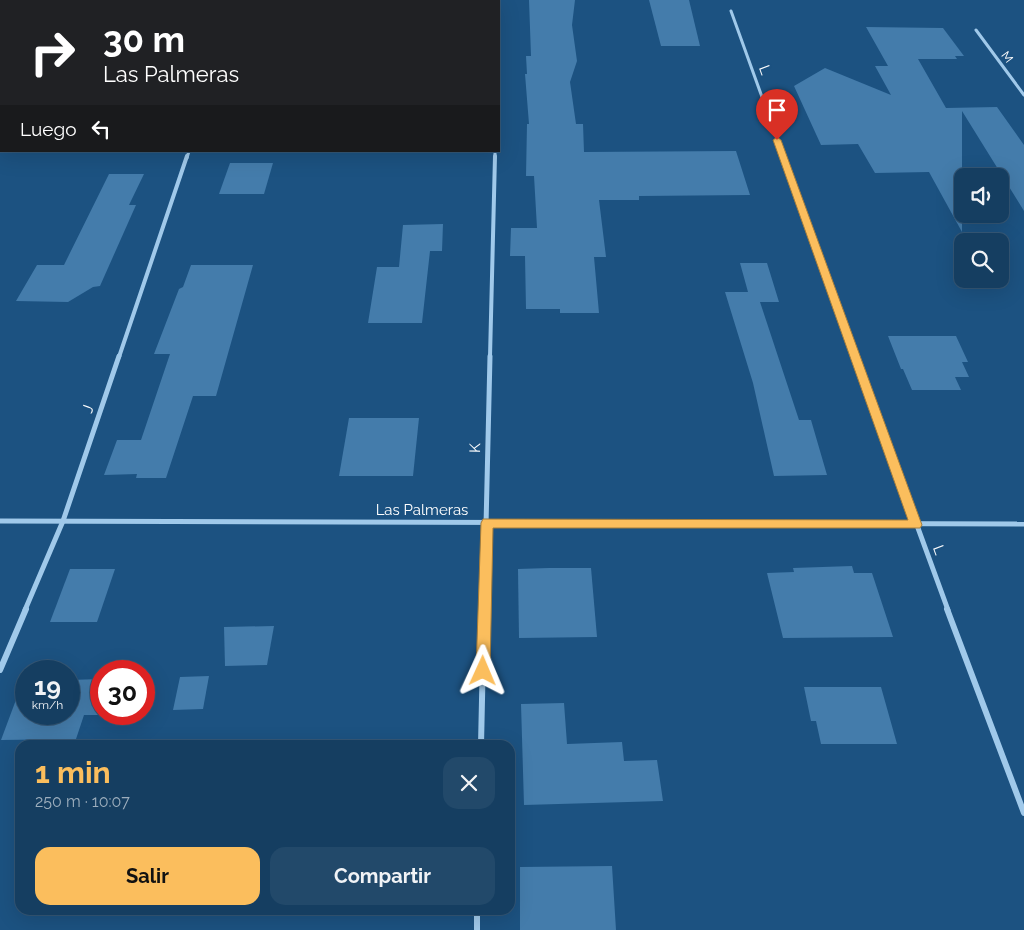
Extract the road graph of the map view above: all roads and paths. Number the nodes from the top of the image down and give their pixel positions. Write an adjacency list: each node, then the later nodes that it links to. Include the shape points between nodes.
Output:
1 (731, 11): 10 (street, L)
2 (976, 30): 3 (street, M)
3 (1024, 95)
4 (189, 152): 6 (street, J)
5 (495, 152): 8 (street, K)
6 (63, 520): 7 (street, Las Palmeras); 8 (street, Las Palmeras); 11 (street, J)
7 (0, 521)
8 (487, 523): 10 (street, Las Palmeras); 12 (street, K)
9 (1024, 524): 10 (street, Las Palmeras)
10 (916, 525): 13 (street, L)
11 (0, 670)
12 (482, 740)
13 (1024, 813)
14 (478, 915): 15 (street)
15 (477, 930)

